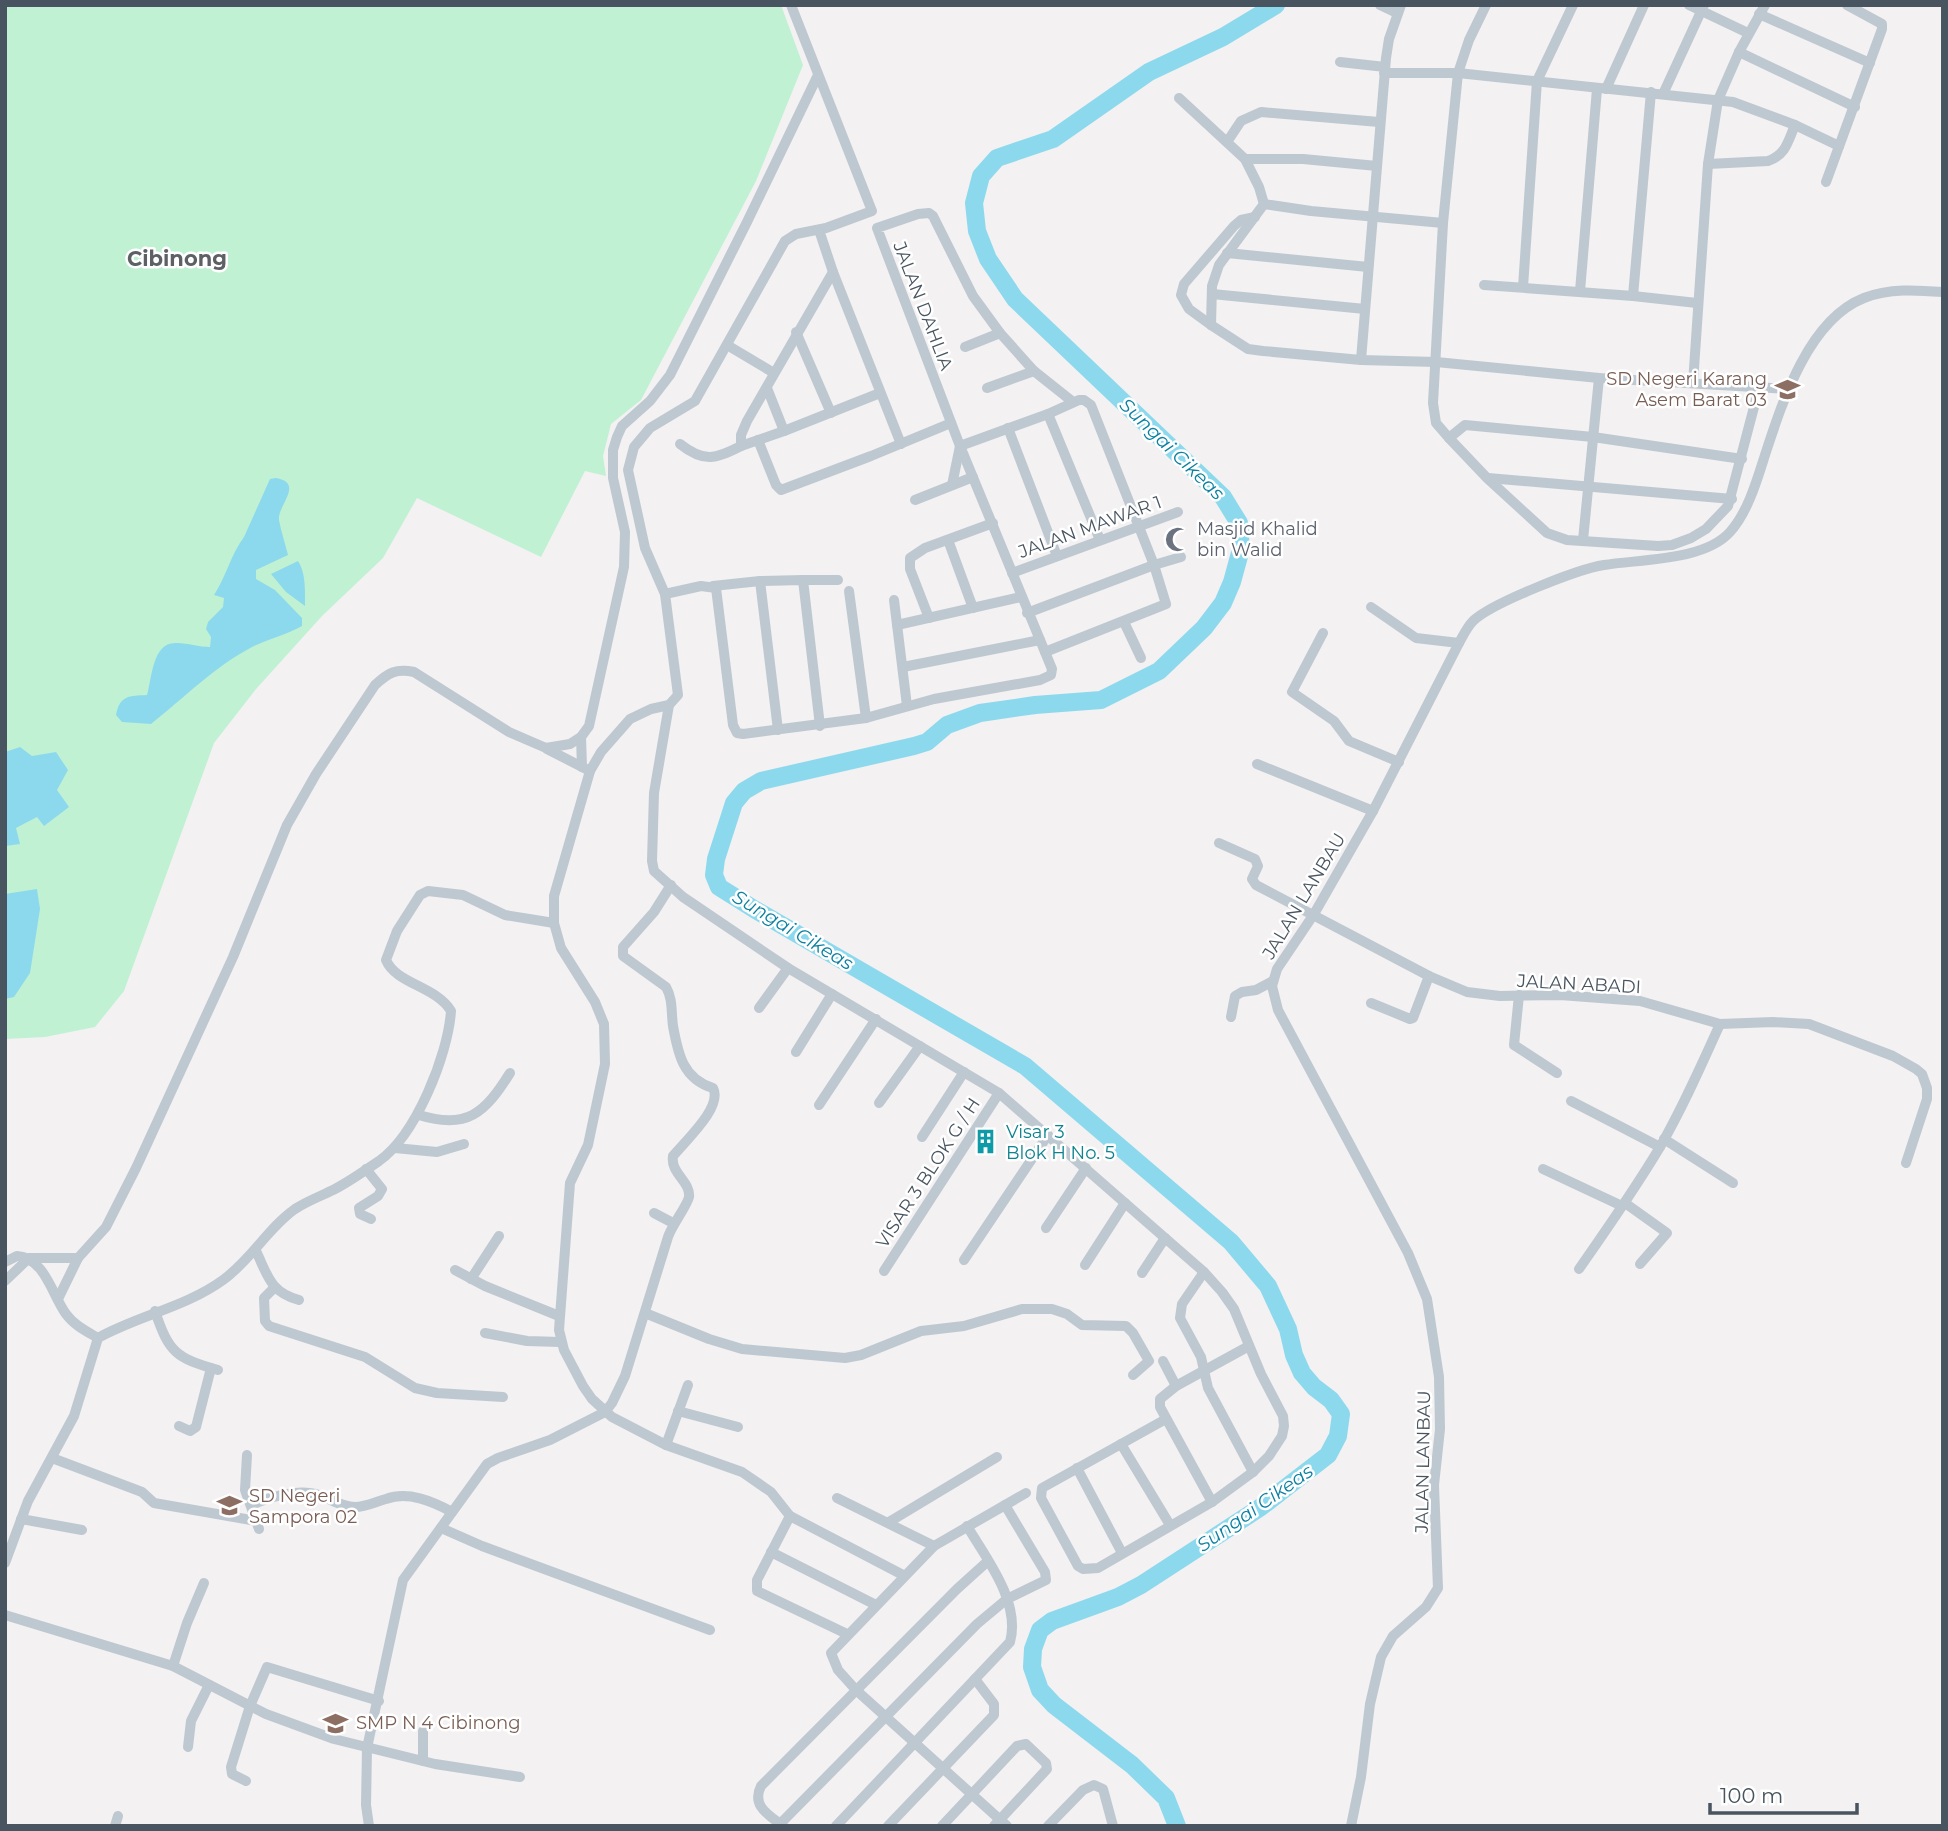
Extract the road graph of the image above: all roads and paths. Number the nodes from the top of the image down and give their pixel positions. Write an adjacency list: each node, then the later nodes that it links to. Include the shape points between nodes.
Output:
1 (791, 5): 17 (street)
2 (1380, 5): 9 (street)
3 (1486, 5): 16 (street)
4 (1573, 5): 18 (street)
5 (1644, 5): 19 (street)
6 (1689, 5): 8 (street)
7 (1847, 5): 14 (street, via 1881,24)
8 (1702, 8): 11 (street); 21 (street)
9 (1399, 9): 15 (street)
10 (1762, 10): 11 (street); 14 (street)
11 (1748, 33): 12 (street)
12 (1739, 52): 23 (street); 24 (street)
13 (1340, 62): 15 (street)
14 (1870, 63): 24 (street)
15 (1384, 70): 16 (street); 25 (street)
16 (1458, 73): 18 (street); 37 (street)
17 (818, 75): 34 (street); 122 (street, via 670,375 617,437 612,460 625,532 624,566 589,726)
18 (1537, 81): 19 (street); 44 (street)
19 (1601, 89): 20 (street); 45 (street)
20 (1651, 92): 21 (street); 48 (street)
21 (1663, 94): 23 (street)
22 (1180, 98): 27 (street)
23 (1718, 100): 26 (street); 30 (street)
24 (1854, 107): 28 (street)
25 (1379, 122): 27 (street, via 1261,113 1241,121); 31 (street)
26 (1795, 125): 28 (street); 30 (street, via 1787,146 1775,159)
27 (1227, 142): 29 (street)
28 (1839, 146): 32 (street)
29 (1245, 159): 31 (street); 33 (street)
30 (1708, 164): 49 (street)
31 (1377, 166): 35 (street)
32 (1826, 182)
33 (1264, 204): 35 (street); 36 (street)
34 (872, 211): 38 (street); 39 (street)
35 (1371, 215): 37 (street); 41 (street)
36 (1255, 217): 40 (street); 51 (street, via 1234,226 1181,289 1183,302)
37 (1443, 223): 57 (street)
38 (877, 228): 53 (street, JALAN DAHLIA, via 918,214 933,216 973,296); 70 (street, JALAN DAHLIA)
39 (819, 230): 42 (street); 54 (street, via 785,241)
40 (1227, 253): 41 (street); 47 (street)
41 (1368, 267): 50 (street)
42 (832, 272): 52 (street); 66 (street)
43 (1484, 285): 44 (street)
44 (1523, 287): 45 (street)
45 (1580, 291): 48 (street)
46 (1943, 292): 65 (street, JALAN LANBAU, via 1889,291 1852,304 1819,336)
47 (1212, 294): 50 (street); 51 (street)
48 (1633, 296): 49 (street)
49 (1697, 303): 61 (street)
50 (1365, 309): 56 (street)
51 (1211, 325): 56 (street, via 1248,348)
52 (796, 332): 59 (street); 68 (street)
53 (1000, 333): 55 (street); 58 (street, JALAN DAHLIA)
54 (727, 345): 59 (street); 102 (street, via 695,401 650,428 634,447 628,465 645,548)
55 (965, 347)
56 (1361, 360): 57 (street)
57 (1436, 362): 60 (street); 74 (street, via 1433,414)
58 (1034, 371): 63 (street); 67 (street, JALAN DAHLIA)
59 (774, 373): 62 (street)
60 (1599, 378): 61 (street); 73 (street)
61 (1693, 383): 64 (street)
62 (767, 388): 72 (street); 78 (street, via 744,427)
63 (986, 388)
64 (1759, 388): 65 (street); 80 (street)
65 (1789, 389): 113 (street, JALAN LANBAU, via 1742,515 1721,540 1709,548 1585,568 1491,609 1472,622)
66 (880, 393): 68 (street); 76 (street)
67 (1073, 402): 69 (street); 89 (street, JALAN DAHLIA, via 1084,400 1091,405)
68 (831, 413): 72 (street)
69 (1048, 414): 71 (street); 91 (street)
70 (951, 423): 76 (street); 79 (street, JALAN DAHLIA)
71 (1009, 428): 79 (street); 93 (street)
72 (784, 431): 75 (street)
73 (1593, 437): 74 (street, via 1465,425); 80 (street); 84 (street)
74 (1449, 439): 82 (street)
75 (758, 440): 76 (street, via 781,489); 78 (street)
76 (901, 443)
77 (680, 444): 78 (street, via 700,457 719,456)
78 (741, 446)
79 (960, 446): 81 (street, JALAN DAHLIA); 83 (street)
80 (1742, 459): 85 (street)
81 (973, 477): 83 (street); 88 (street, JALAN DAHLIA)
82 (1487, 478): 84 (street); 92 (street, via 1547,533)
83 (952, 485): 86 (street)
84 (1588, 485): 85 (street); 92 (street)
85 (1732, 499): 92 (street, via 1706,529 1682,542 1658,546)
86 (915, 500)
87 (1178, 512): 89 (street, JALAN MAWAR 1)
88 (993, 523): 90 (street); 96 (street, JALAN DAHLIA)
89 (1138, 526): 91 (street, JALAN MAWAR 1); 95 (street)
90 (948, 540): 106 (street); 108 (street, via 909,558)
91 (1100, 540): 93 (street, JALAN MAWAR 1)
92 (1583, 540)
93 (1057, 556): 96 (street, JALAN MAWAR 1)
94 (1181, 557): 95 (street)
95 (1154, 565): 107 (street); 109 (street, via 1166,604)
96 (1012, 573): 103 (street, JALAN DAHLIA)
97 (803, 580): 98 (street); 99 (street); 120 (street)
98 (838, 580)
99 (760, 581): 100 (street); 121 (street)
100 (713, 586): 102 (street); 121 (street, via 734,730)
101 (849, 591): 119 (street)
102 (665, 594): 117 (street, via 678,688)
103 (1021, 597): 106 (street); 107 (street, JALAN DAHLIA)
104 (894, 600): 110 (street)
105 (1371, 607): 113 (street, via 1416,638)
106 (973, 608): 108 (street)
107 (1027, 613): 112 (street, JALAN DAHLIA)
108 (929, 618): 110 (street)
109 (1124, 622): 114 (street); 115 (street)
110 (897, 625): 116 (street)
111 (1323, 633): 124 (street, via 1292,692 1335,721 1349,741)
112 (1040, 640): 114 (street, JALAN DAHLIA); 116 (street)
113 (1459, 643): 124 (street, JALAN LANBAU)
114 (1045, 652): 118 (street, JALAN DAHLIA, via 1052,669 1046,678)
115 (1141, 658)
116 (903, 667): 118 (street)
117 (669, 705): 126 (street, via 639,714 622,726); 129 (street, via 654,793 652,861 654,870)
118 (907, 706): 119 (street)
119 (866, 718): 120 (street)
120 (820, 726): 121 (street)
121 (778, 730)
122 (581, 737): 123 (street, via 558,748); 126 (street)
123 (546, 748): 126 (street); 172 (street, via 509,732 414,672 397,670 374,685 287,825 233,957 136,1168 106,1227)
124 (1399, 762): 127 (street, JALAN LANBAU)
125 (1257, 764): 127 (street)
126 (586, 769): 131 (street, via 554,896)
127 (1373, 811): 130 (street, JALAN LANBAU)
128 (1219, 843): 130 (street, JALAN ABADI, via 1255,859 1258,866 1252,879 1256,885)
129 (671, 885): 132 (street); 166 (street, via 623,947 623,956 666,987 684,1066 694,1080 713,1088 716,1095 713,1108 673,1156 673,1167 689,1194)
130 (1314, 914): 133 (street, JALAN ABADI); 134 (street, JALAN LANBAU, via 1281,961)
131 (554, 923): 151 (street, via 505,915 463,895 428,891 420,895 397,931 386,960 401,975 440,997 451,1011); 189 (street, via 561,948 600,1012 606,1051 587,1145 570,1183)
132 (788, 968): 135 (street); 138 (street)
133 (1429, 976): 136 (street, JALAN ABADI, via 1466,992); 137 (street, via 1413,1018)
134 (1273, 981): 139 (street, via 1235,996); 262 (street, JALAN LANBAU, via 1278,1010 1408,1252 1427,1299 1440,1377 1434,1485 1438,1588 1426,1607 1393,1636 1381,1657)
135 (832, 994): 140 (street); 143 (street)
136 (1519, 995): 141 (street, JALAN ABADI, via 1640,1001); 146 (street, via 1514,1045)
137 (1371, 1003)
138 (759, 1008)
139 (1231, 1017)
140 (876, 1019): 142 (street); 150 (street)
141 (1720, 1024): 154 (street); 157 (street, JALAN ABADI, via 1808,1024 1916,1069 1922,1074 1927,1099)
142 (920, 1046): 144 (street); 149 (street)
143 (796, 1052)
144 (964, 1072): 147 (street); 153 (street)
145 (510, 1073): 151 (street, via 489,1103 465,1119 448,1122)
146 (1557, 1073)
147 (999, 1093): 152 (street); 179 (street, VISAR 3 BLOK G / H)
148 (1571, 1101): 154 (street)
149 (879, 1103)
150 (819, 1105)
151 (419, 1115): 156 (street)
152 (1048, 1135): 158 (street); 173 (street)
153 (922, 1136)
154 (1662, 1143): 161 (street); 163 (street)
155 (464, 1144): 156 (street, via 438,1152)
156 (395, 1148): 159 (street)
157 (1906, 1163)
158 (1086, 1168): 162 (street); 167 (street)
159 (366, 1169): 165 (street, via 382,1189 359,1208 360,1214); 170 (street, via 296,1208)
160 (1543, 1169): 163 (street)
161 (1733, 1183)
162 (1125, 1202): 169 (street); 176 (street)
163 (1624, 1205): 175 (street, via 1667,1233); 177 (street)
164 (654, 1213): 166 (street)
165 (371, 1219)
166 (673, 1223): 188 (street)
167 (1046, 1228)
168 (499, 1236): 182 (street)
169 (1165, 1238): 180 (street); 181 (street)
170 (256, 1251): 184 (street); 187 (street, via 212,1287)
171 (29, 1258): 172 (street); 174 (street, via 17,1256); 183 (street); 185 (street)
172 (78, 1258): 185 (street)
173 (964, 1260)
174 (5, 1262)
175 (1640, 1264)
176 (1084, 1265)
177 (1579, 1269)
178 (455, 1270): 182 (street)
179 (884, 1270)
180 (1204, 1272): 193 (street, via 1234,1309); 195 (street, via 1182,1304 1180,1318)
181 (1142, 1273)
182 (471, 1279): 189 (street)
183 (5, 1281)
184 (274, 1288): 186 (street); 199 (street, via 264,1298 269,1326 365,1357 415,1388)
185 (58, 1299): 191 (street, via 68,1317)
186 (299, 1300)
187 (155, 1311): 191 (street); 203 (street, via 173,1350 215,1369 196,1427 190,1431)
188 (645, 1312): 196 (street, via 742,1349 845,1358 921,1331 964,1326 1012,1311 1052,1309 1082,1325 1126,1326 1149,1361); 201 (street, via 623,1383)
189 (559, 1316): 192 (street)
190 (485, 1333): 192 (street)
191 (97, 1339): 209 (street, via 75,1416)
192 (560, 1342): 201 (street, via 583,1386)
193 (1249, 1346): 195 (street); 211 (street, via 1284,1426 1277,1445)
194 (1163, 1361): 198 (street)
195 (1204, 1372): 198 (street); 211 (street)
196 (1133, 1375)
197 (688, 1385): 200 (street)
198 (1177, 1386): 202 (street, via 1160,1399)
199 (503, 1397)
200 (678, 1411): 204 (street); 206 (street)
201 (605, 1412): 206 (street); 217 (street, via 487,1464)
202 (1166, 1419): 205 (street); 214 (street)
203 (179, 1426)
204 (738, 1427)
205 (1121, 1444): 210 (street); 221 (street)
206 (666, 1445): 218 (street, via 742,1472 771,1492)
207 (247, 1455): 215 (street, via 244,1484)
208 (997, 1457): 220 (street)
209 (52, 1458): 215 (street, via 142,1492 154,1503 258,1525); 219 (street)
210 (1077, 1468): 227 (street); 227 (street, via 1046,1484 1041,1498 1078,1566 1098,1568)
211 (1253, 1472): 214 (street)
212 (1026, 1493): 216 (street)
213 (837, 1498): 220 (street)
214 (1212, 1502): 221 (street)
215 (251, 1505): 217 (street, via 303,1493 357,1507 407,1496)
216 (1006, 1505): 222 (street); 232 (street, via 1046,1577)
217 (452, 1512): 223 (street)
218 (790, 1516): 226 (street); 230 (street)
219 (21, 1519): 224 (street); 229 (street)
220 (889, 1522): 225 (street)
221 (1170, 1525): 227 (street)
222 (967, 1526): 225 (street); 228 (street)
223 (441, 1528): 235 (street); 241 (street, via 404,1580)
224 (82, 1530)
225 (934, 1546): 230 (street)
226 (771, 1552): 233 (street); 236 (street, via 757,1580 757,1591)
227 (1122, 1553)
228 (988, 1561): 232 (street); 240 (street)
229 (5, 1563)
230 (903, 1575): 233 (street)
231 (204, 1583): 237 (street)
232 (1007, 1599): 238 (street, via 1010,1642); 243 (street)
233 (876, 1605): 236 (street)
234 (5, 1615): 237 (street)
235 (709, 1630)
236 (847, 1634): 240 (street, via 834,1648 832,1659)
237 (173, 1666): 239 (street)
238 (975, 1679): 245 (street); 249 (street, via 996,1711)
239 (209, 1685): 242 (street); 246 (street, via 191,1721)
240 (856, 1690): 243 (street); 255 (street, via 761,1786 759,1804)
241 (379, 1701): 242 (street, via 270,1667 264,1669); 247 (street)
242 (250, 1706): 247 (street); 251 (street, via 231,1771)
243 (885, 1716): 245 (street); 255 (street)
244 (423, 1731): 248 (street)
245 (914, 1745): 249 (street); 257 (street)
246 (188, 1747)
247 (367, 1748): 248 (street); 256 (street)
248 (423, 1762): 250 (street)
249 (943, 1769): 252 (street); 258 (street)
250 (520, 1777)
251 (246, 1781)
252 (972, 1794): 254 (street); 254 (street, via 1021,1744 1027,1744 1046,1763 1045,1771); 259 (street)
253 (1058, 1821): 260 (street); 261 (street, via 1087,1787 1098,1785 1105,1794)
254 (1000, 1824)
255 (782, 1825)
256 (369, 1826)
257 (836, 1826)
258 (888, 1826)
259 (942, 1826)
260 (1048, 1826)
261 (1112, 1826)
262 (1351, 1826)

